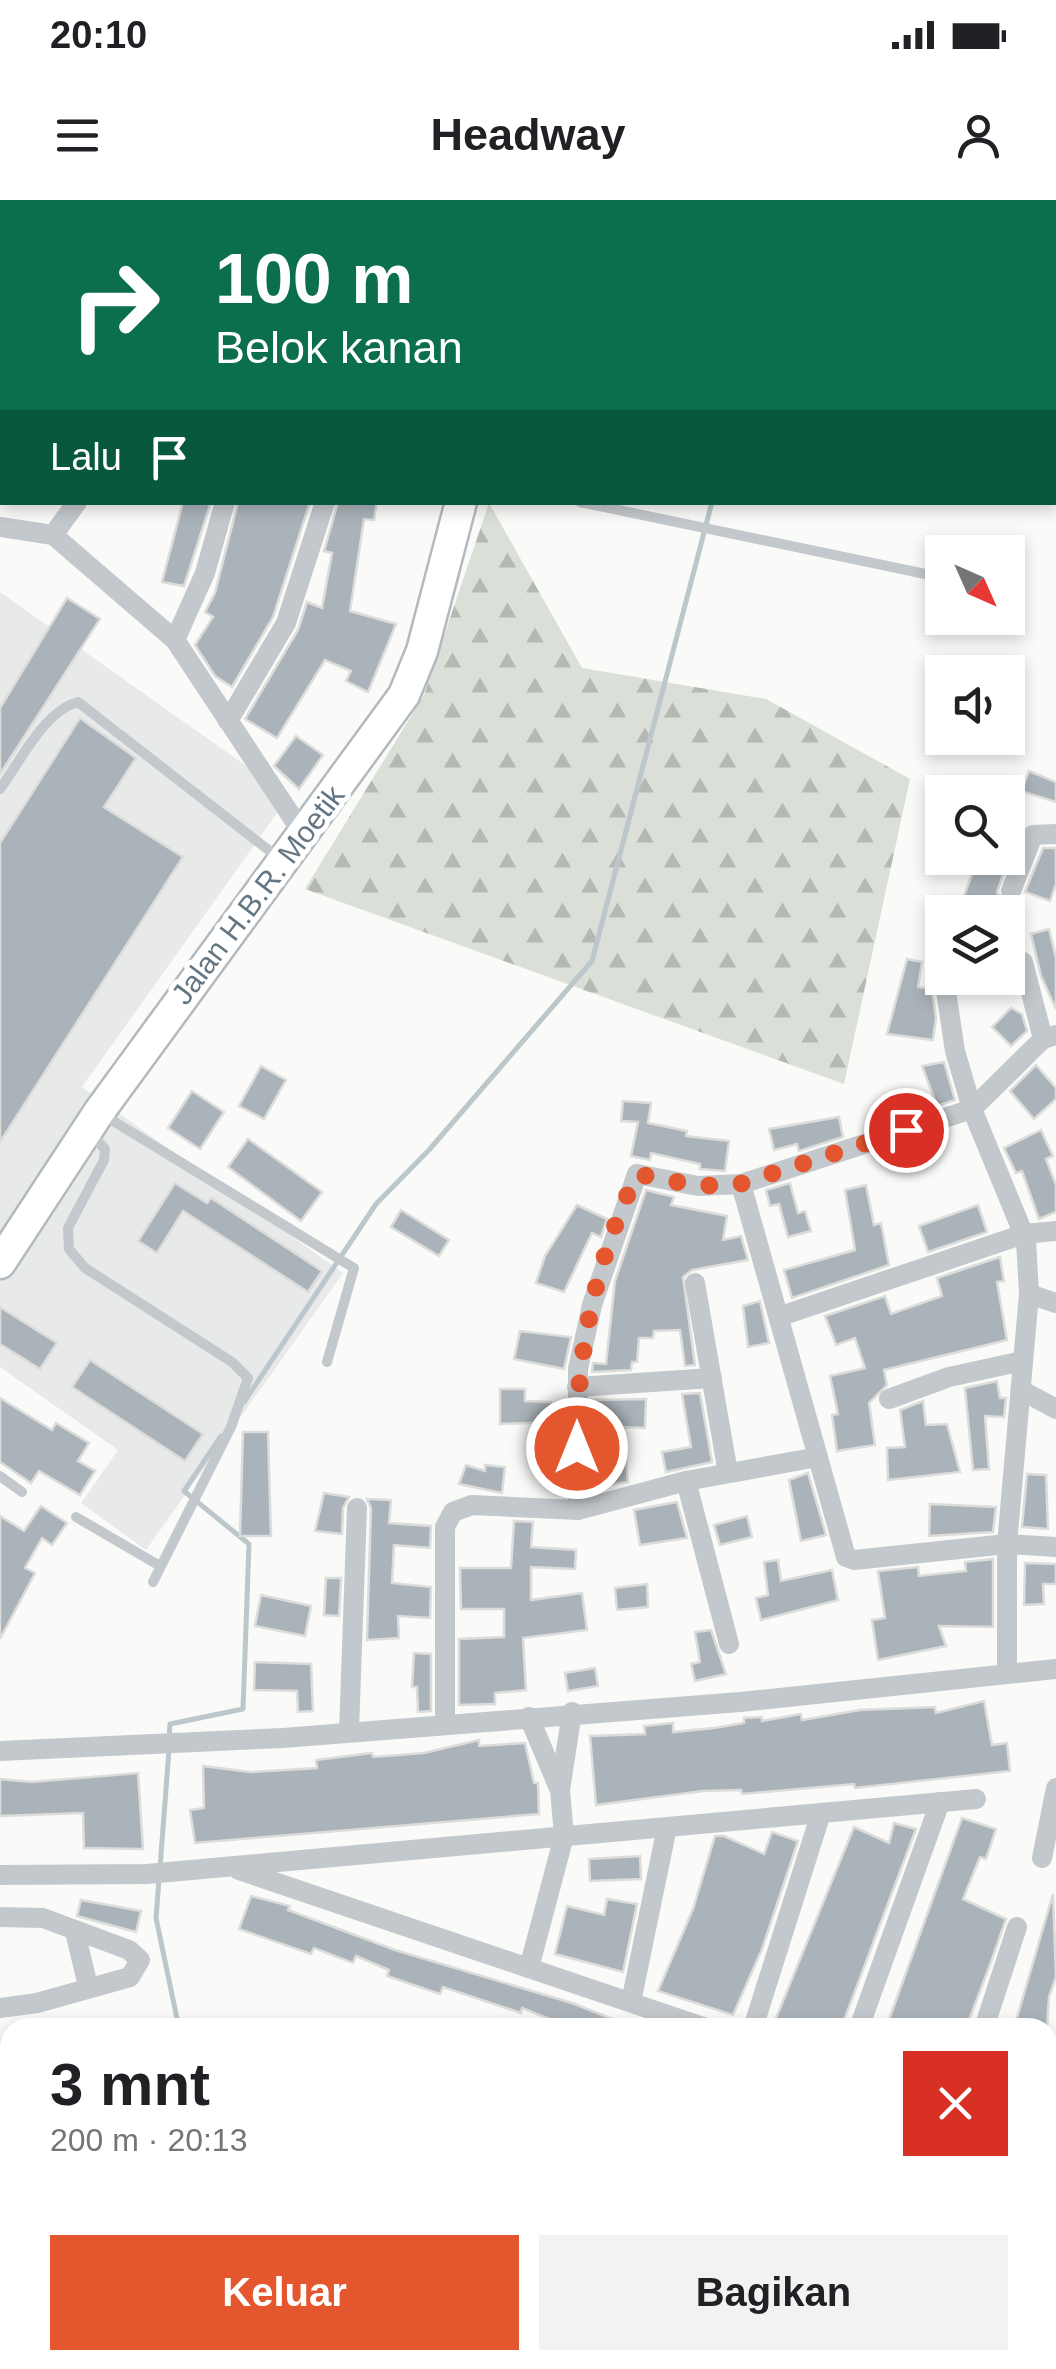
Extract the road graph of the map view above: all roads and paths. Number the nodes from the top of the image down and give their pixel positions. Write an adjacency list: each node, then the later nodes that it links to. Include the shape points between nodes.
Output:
1 (75, 505): 7 (street)
2 (224, 505): 9 (street, via 205,574)
3 (323, 505): 10 (street, via 286,623)
4 (460, 505): 12 (street, Jalan H.B.R. Moetik, via 409,684)
5 (595, 505): 8 (lane)
6 (0, 527): 7 (street)
7 (54, 535): 9 (street)
8 (925, 574)
9 (175, 640): 10 (street)
10 (228, 721): 12 (street)
11 (0, 790): 14 (lane, via 53,717 78,702)
12 (302, 832): 14 (street, Jalan H.B.R. Moetik)
13 (1056, 834): 15 (street, via 1033,835)
14 (281, 860): 20 (street, Jalan H.B.R. Moetik)
15 (1011, 891)
16 (1025, 968): 18 (street)
17 (947, 995): 19 (street)
18 (1050, 1037): 19 (street)
19 (972, 1109): 21 (street); 23 (street)
20 (93, 1121): 24 (street, Jalan H.B.R. Moetik); 30 (lane, via 349,1264 354,1273); 46 (lane, via 104,1160 68,1228 69,1249 86,1268 245,1372 248,1382)
21 (740, 1184): 28 (street); 32 (street, via 698,1186 637,1174 592,1304)
22 (1056, 1231): 23 (street)
23 (1024, 1234): 26 (street); 28 (street)
24 (0, 1262)
25 (695, 1284): 31 (street)
26 (1029, 1294): 27 (street); 29 (street)
27 (1056, 1302)
28 (780, 1316): 36 (street)
29 (1023, 1361): 33 (street); 34 (street)
30 (327, 1362)
31 (712, 1378): 32 (street); 37 (street)
32 (577, 1386): 42 (street)
33 (1021, 1390): 35 (street); 44 (street)
34 (889, 1399)
35 (1056, 1409)
36 (818, 1457): 37 (street); 44 (street, via 849,1560)
37 (728, 1473): 39 (street)
38 (0, 1476): 40 (lane)
39 (686, 1481): 42 (street); 48 (street)
40 (22, 1492)
41 (356, 1508): 54 (street)
42 (578, 1510): 53 (street, via 472,1504 449,1516)
43 (76, 1517): 46 (lane)
44 (1007, 1544): 45 (street); 50 (street)
45 (1056, 1547)
46 (160, 1566): 47 (lane)
47 (153, 1582)
48 (728, 1644)
49 (1056, 1670): 50 (street)
50 (1006, 1673): 51 (street, via 740,1702)
51 (572, 1712): 52 (street); 57 (street)
52 (529, 1716): 53 (street); 57 (street)
53 (445, 1722): 54 (street)
54 (348, 1732): 55 (street)
55 (0, 1752)
56 (1056, 1788): 63 (street)
57 (560, 1790): 62 (street)
58 (976, 1799): 59 (street)
59 (940, 1802): 60 (street); 75 (street)
60 (821, 1813): 61 (street); 74 (street)
61 (666, 1827): 62 (street); 71 (street)
62 (564, 1836): 64 (street); 69 (street)
63 (1042, 1858)
64 (230, 1866): 65 (street); 69 (street)
65 (0, 1875)
66 (0, 1917): 68 (street, via 34,1916)
67 (1017, 1927): 76 (street)
68 (75, 1932): 70 (street); 70 (street, via 140,1960 130,1977)
69 (529, 1968): 71 (street)
70 (88, 1986): 72 (street)
71 (631, 2002): 73 (street)
72 (0, 2008)
73 (677, 2018)
74 (756, 2018)
75 (863, 2018)
76 (987, 2018)

